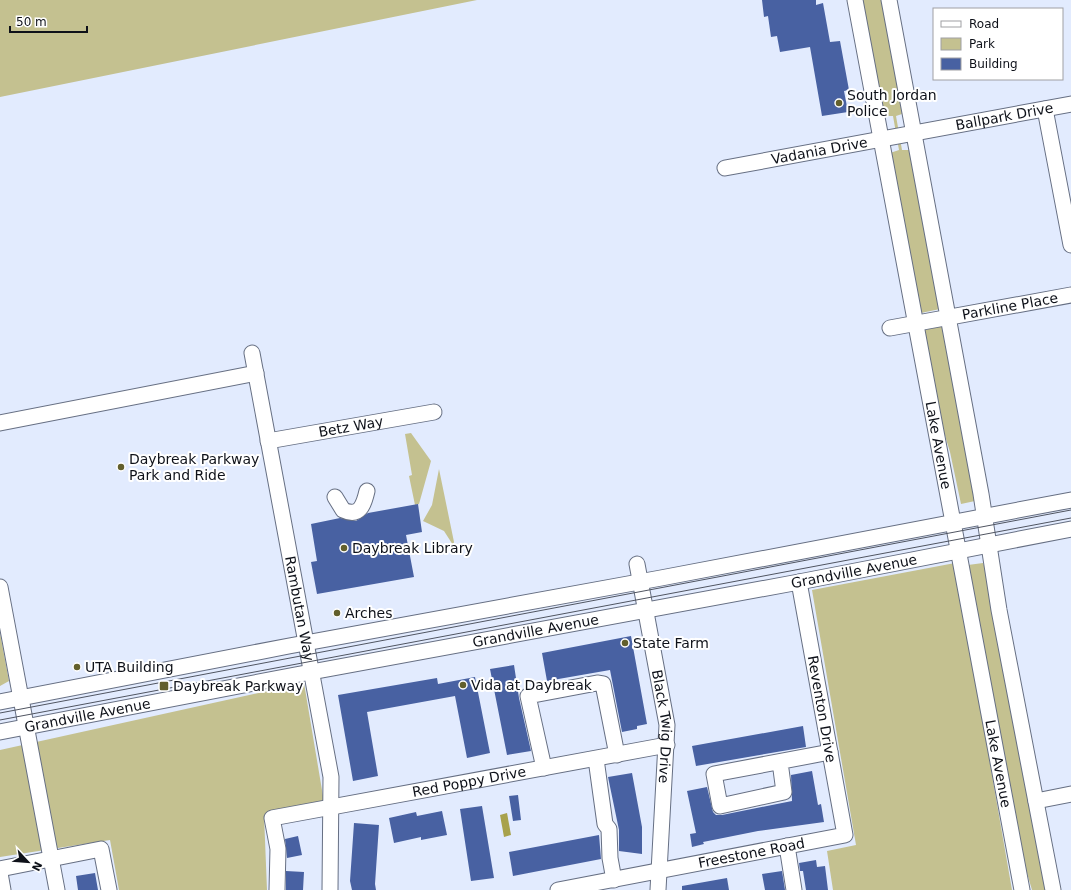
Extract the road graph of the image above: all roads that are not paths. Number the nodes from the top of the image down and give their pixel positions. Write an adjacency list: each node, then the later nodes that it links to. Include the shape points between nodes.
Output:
1 (855, 0): 6 (street, Lake Avenue)
2 (890, 0): 5 (street)
3 (1071, 104): 4 (street, Ballpark Drive)
4 (1045, 108): 5 (street, Ballpark Drive); 8 (street)
5 (914, 133): 6 (street, Vadania Drive); 10 (street)
6 (881, 139): 7 (street, Vadania Drive); 11 (street, Lake Avenue)
7 (725, 168)
8 (1071, 245)
9 (1071, 294): 10 (street, Parkline Place)
10 (949, 317): 11 (street); 21 (street)
11 (916, 324): 12 (street); 22 (street, Lake Avenue)
12 (890, 328)
13 (252, 353): 14 (street, Rambutan Way)
14 (256, 373): 16 (street); 17 (street, Rambutan Way)
15 (434, 412): 17 (street, Betz Way)
16 (0, 423)
17 (268, 441): 31 (street, Rambutan Way)
18 (367, 491): 19 (street, via 364,504 357,512 343,510)
19 (335, 497)
20 (1071, 500): 21 (street, Grandville Avenue)
21 (985, 517): 22 (street, Grandville Avenue); 24 (street)
22 (953, 524): 25 (street, Lake Avenue); 27 (street, Grandville Avenue)
23 (1071, 528): 24 (street, Grandville Avenue)
24 (989, 544): 25 (street, Grandville Avenue); 44 (street)
25 (959, 550): 28 (street, Grandville Avenue); 62 (street, Lake Avenue)
26 (637, 564): 27 (street, Black Twig Drive)
27 (640, 582): 30 (street, Black Twig Drive); 31 (street, Grandville Avenue)
28 (799, 582): 30 (street, Grandville Avenue); 38 (street, Reventon Drive)
29 (0, 587): 33 (street)
30 (646, 610): 32 (street, Grandville Avenue); 37 (street, Black Twig Drive, via 667,724)
31 (306, 643): 32 (street, Rambutan Way); 33 (street, Grandville Avenue)
32 (311, 672): 35 (street, Grandville Avenue); 45 (street, Rambutan Way, via 331,777)
33 (21, 698): 34 (street, Grandville Avenue); 35 (street)
34 (0, 702)
35 (26, 727): 36 (street, Grandville Avenue); 48 (street)
36 (0, 732)
37 (667, 745): 39 (street, Red Poppy Drive); 50 (street, Black Twig Drive)
38 (830, 752): 41 (street); 46 (street, Reventon Drive)
39 (617, 755): 40 (street, Red Poppy Drive); 42 (street, via 603,684 597,683 528,696)
40 (596, 759): 42 (street, Red Poppy Drive); 52 (street, via 605,824 609,829)
41 (780, 762): 41 (street, via 714,774 720,806 784,792)
42 (544, 768): 45 (street, Red Poppy Drive)
43 (1071, 794): 44 (street)
44 (1036, 801): 63 (street)
45 (332, 807): 57 (street, Red Poppy Drive, via 272,818 278,849); 58 (street, Rambutan Way)
46 (845, 835): 47 (street, Freestone Road)
47 (787, 846): 50 (street, Freestone Road); 61 (street)
48 (51, 859): 49 (street); 55 (street); 56 (street, via 101,849)
49 (0, 869)
50 (659, 871): 52 (street, Freestone Road); 60 (street, Black Twig Drive)
51 (0, 872): 54 (street)
52 (614, 880): 53 (street, Freestone Road)
53 (586, 888): 59 (street, Freestone Road)
54 (3, 890)
55 (57, 890)
56 (109, 890)
57 (277, 890)
58 (330, 890)
59 (558, 890)
60 (658, 890)
61 (794, 890)
62 (1022, 890)
63 (1053, 890)

